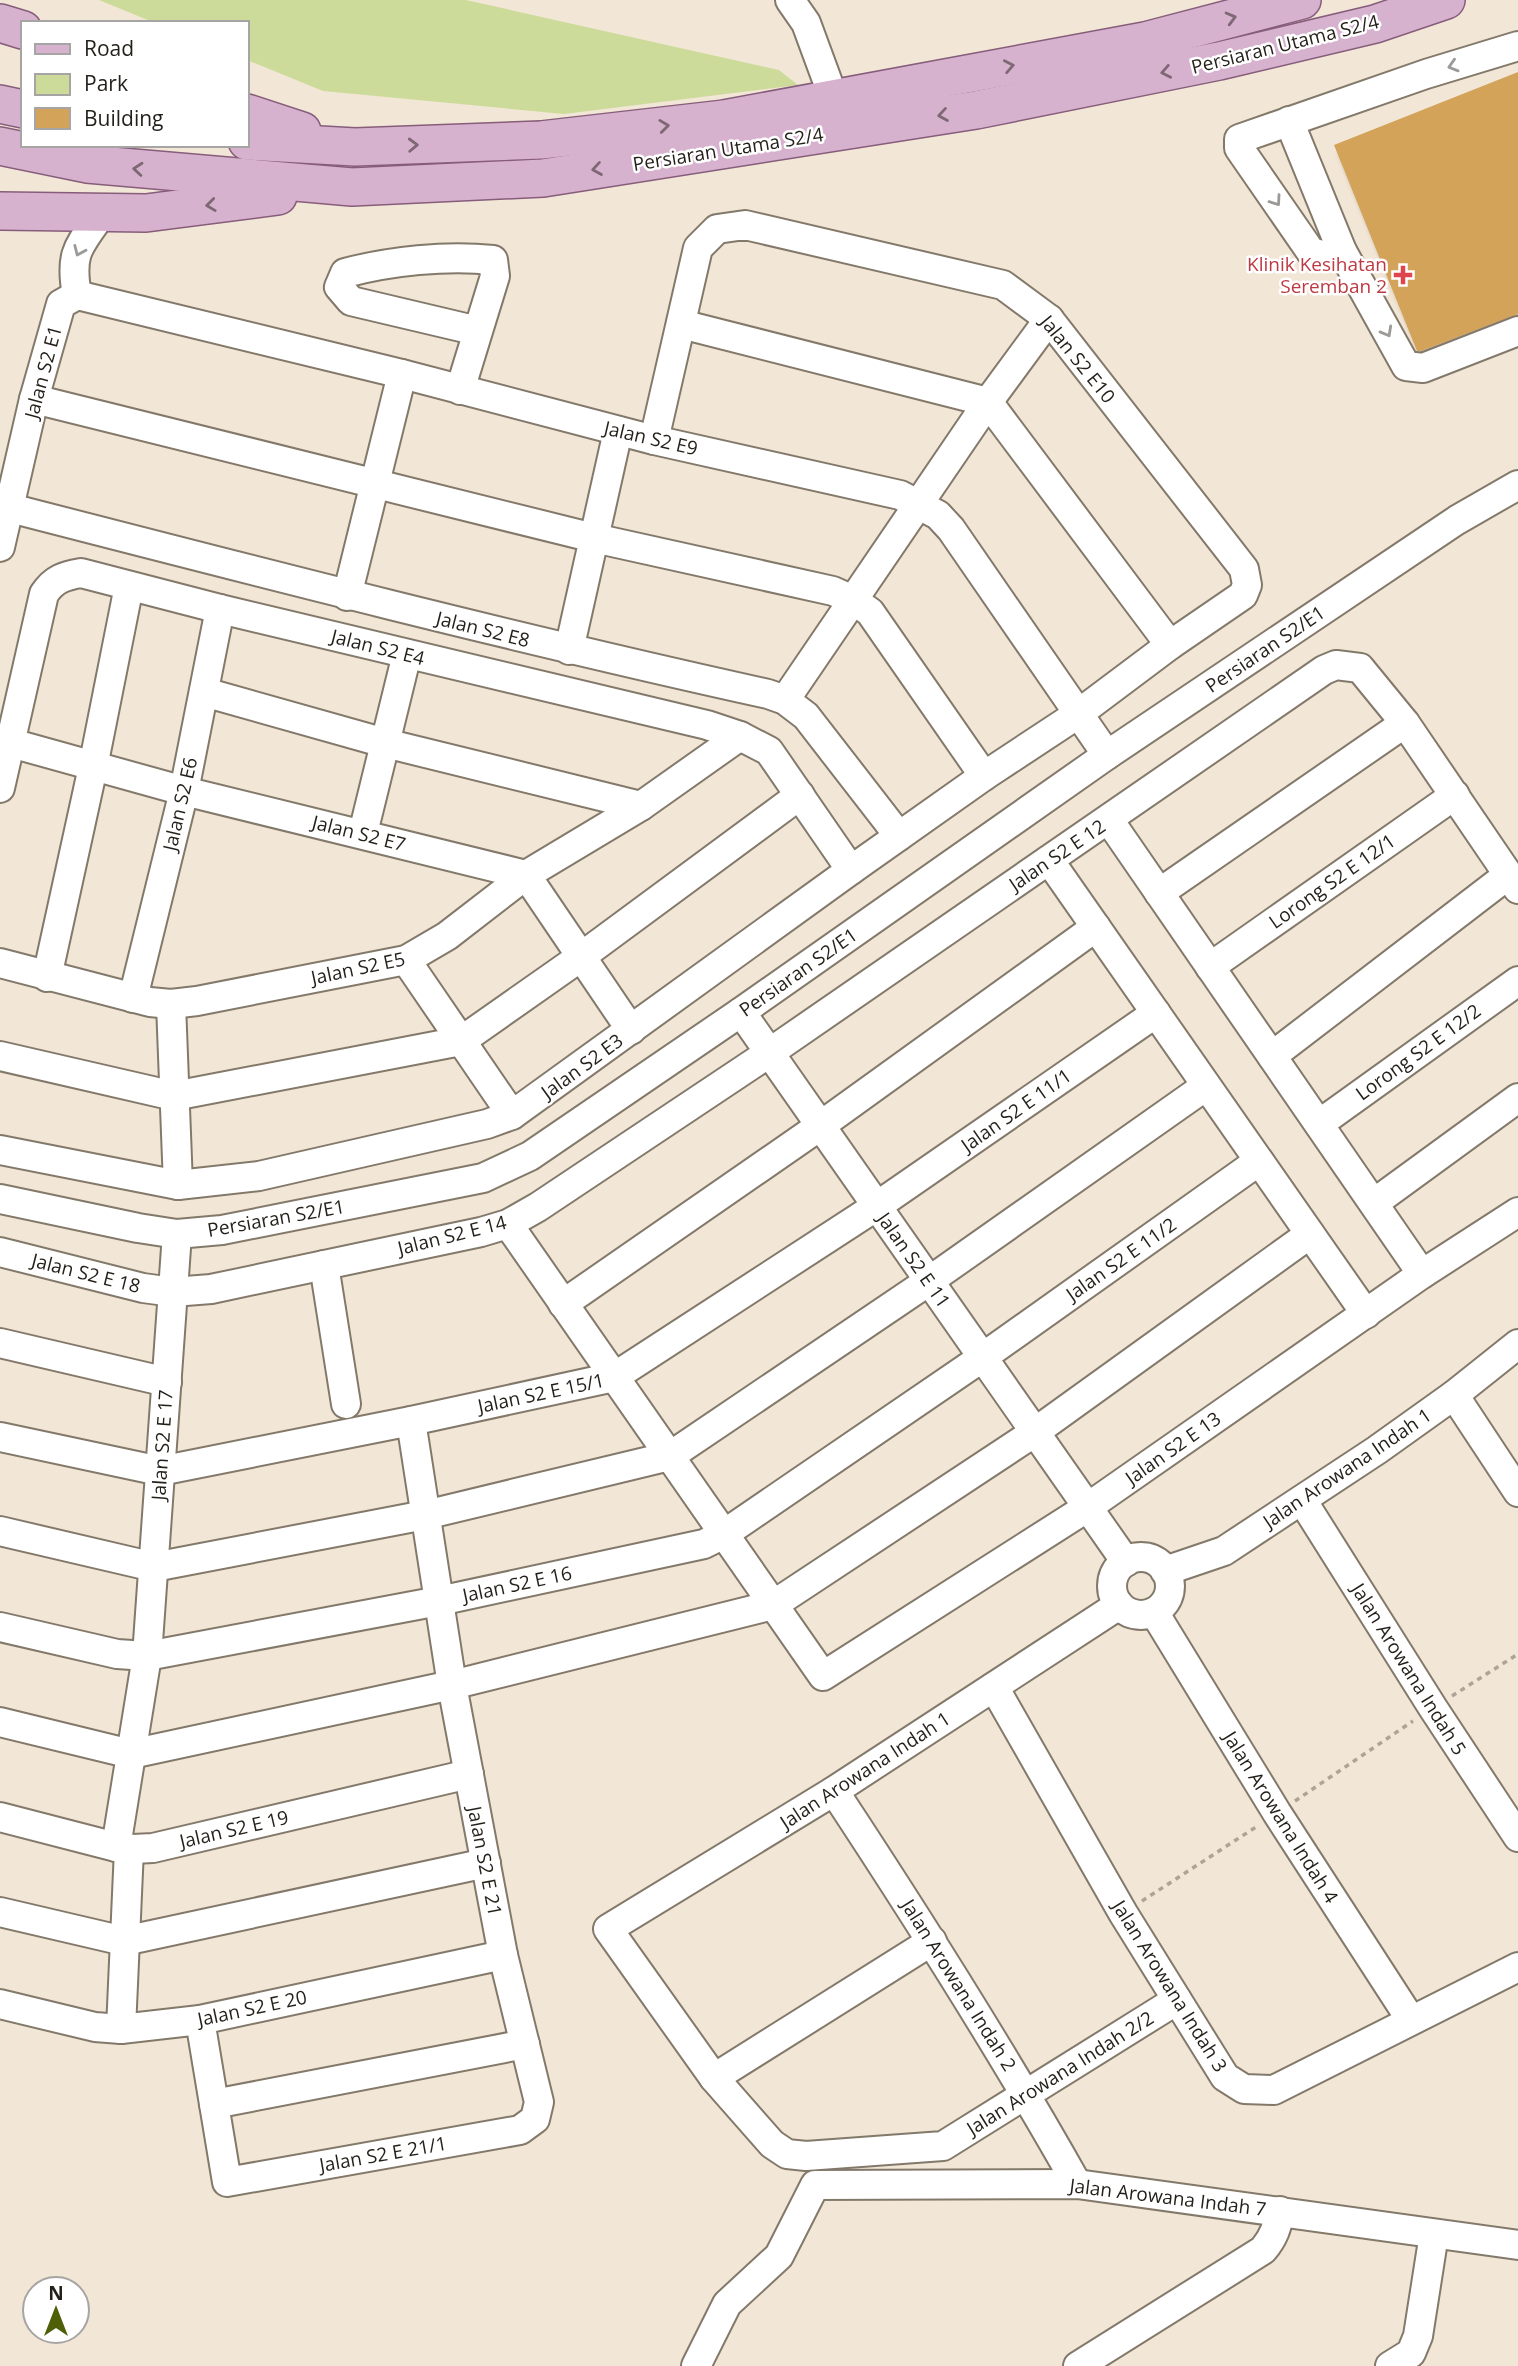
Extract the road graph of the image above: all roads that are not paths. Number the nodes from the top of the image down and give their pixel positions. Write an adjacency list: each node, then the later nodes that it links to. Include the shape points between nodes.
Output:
1 (790, 0): 7 (street, via 806,23)
2 (1301, 0): 7 (main road, Persiaran Utama S2/4, one-way to 2, via 1145,41)
3 (1446, 0): 15 (main road, Persiaran Utama S2/4, one-way to 15, via 1375,24 1219,61 976,110 543,178)
4 (0, 23): 5 (main road)
5 (21, 29)
6 (1518, 46): 11 (street, one-way to 11)
7 (834, 99): 14 (main road, Persiaran Utama S2/4, one-way to 7, via 541,140 724,119)
8 (0, 104): 9 (main road)
9 (21, 109)
10 (248, 113): 14 (main road)
11 (1289, 121): 18 (street); 18 (street, one-way to 18, via 1246,135 1237,145 1311,252)
12 (248, 141): 14 (main road, Persiaran Utama S2/4)
13 (0, 146): 15 (main road, Persiaran Utama S2/4, one-way to 13, via 87,164)
14 (355, 148)
15 (352, 187): 17 (main road, one-way to 17, via 146,213)
16 (0, 211): 17 (main road)
17 (103, 212): 19 (street, one-way to 19, via 74,260)
18 (1342, 251): 23 (street, one-way to 23, via 1406,366 1423,368)
19 (77, 295): 24 (street, Jalan S2 E9); 26 (street, Jalan S2 E1, via 61,303)
20 (1049, 319): 21 (street, Jalan S2 E10, via 1003,285 745,225 717,229 698,248); 27 (street); 40 (street, Jalan S2 E10, via 1244,569 1247,585 1242,595)
21 (681, 324): 27 (street); 29 (street, Jalan S2 E10)
22 (478, 331): 22 (street, via 495,276 492,260 468,257 370,266 345,273 339,287 351,301); 25 (street)
23 (1518, 331)
24 (402, 374): 25 (street, Jalan S2 E9); 30 (street)
25 (460, 390): 28 (street, Jalan S2 E9)
26 (34, 399): 30 (street); 33 (street, Jalan S2 E1)
27 (988, 402): 32 (street); 40 (street)
28 (618, 431): 29 (street, Jalan S2 E9); 34 (street)
29 (654, 440): 32 (street, Jalan S2 E9, via 900,495)
30 (375, 485): 34 (street); 37 (street)
31 (1518, 485): 50 (street, Persiaran S2/E1, via 1457,520)
32 (918, 503): 38 (street); 45 (street, Jalan S2 E9, via 951,529)
33 (10, 508): 35 (street, Jalan S2 E1); 37 (street, Jalan S2 E8)
34 (594, 538): 38 (street, via 820,588); 41 (street)
35 (0, 544)
36 (129, 586): 39 (street, Jalan S2 E4); 48 (street, Jalan S2 E4, via 81,573 51,583 44,594); 51 (street)
37 (347, 596): 41 (street, Jalan S2 E8)
38 (853, 600): 44 (street); 52 (street, via 870,612)
39 (220, 609): 42 (street, Jalan S2 E4); 43 (street, Jalan S2 E6)
40 (1170, 645): 45 (street, Jalan S2 E10)
41 (569, 650): 44 (street, Jalan S2 E8)
42 (407, 654): 47 (street, Jalan S2 E4); 49 (street)
43 (204, 692): 49 (street); 54 (street, Jalan S2 E6)
44 (785, 700): 60 (street, Jalan S2 E8, via 806,716)
45 (1077, 714): 50 (street, Jalan S2 E9); 52 (street, Jalan S2 E3)
46 (1405, 723): 56 (street); 58 (street, Jalan S2 E 12, via 1360,668 1336,666); 65 (street)
47 (740, 736): 55 (street, Jalan S2 E4, via 769,751); 57 (street, Jalan S2 E5)
48 (11, 744): 51 (street, Jalan S2 E7); 53 (street, Jalan S2 E4)
49 (385, 744): 57 (street); 59 (street)
50 (1107, 755): 75 (street, Persiaran S2/E1)
51 (93, 767): 54 (street, Jalan S2 E7); 71 (street)
52 (984, 776): 60 (street, Jalan S2 E3)
53 (0, 788)
54 (184, 791): 59 (street, Jalan S2 E7); 73 (street, Jalan S2 E6)
55 (800, 795): 62 (street, Jalan S2 E4); 67 (street)
56 (1455, 795): 64 (street); 70 (street, Lorong S2 E 12/1)
57 (641, 806): 63 (street, Jalan S2 E5)
58 (1109, 820): 61 (street, Jalan S2 E 12); 65 (street)
59 (363, 834): 63 (street, Jalan S2 E7)
60 (899, 836): 62 (street, Jalan S2 E3)
61 (1049, 860): 66 (street); 79 (street, Jalan S2 E 12)
62 (852, 870): 77 (street, Jalan S2 E3)
63 (526, 875): 67 (street); 68 (street, Jalan S2 E5, via 447,936)
64 (1513, 882): 81 (street)
65 (1159, 893): 70 (street)
66 (1096, 927): 76 (street); 87 (street)
67 (582, 956): 77 (street); 78 (street)
68 (406, 960): 74 (street, Jalan S2 E5); 78 (street)
69 (0, 964): 71 (street, Jalan S2 E5)
70 (1210, 967): 81 (street)
71 (47, 977): 73 (street, Jalan S2 E5)
72 (1518, 981): 86 (street, Lorong S2 E 12/2)
73 (133, 998): 74 (street, Jalan S2 E5)
74 (171, 1004): 83 (street)
75 (741, 1012): 79 (street, Jalan S2 E 11); 96 (street, Persiaran S2/E1, via 530,1156 482,1178 222,1230)
76 (1156, 1013): 82 (street); 93 (street, Jalan S2 E 11/1)
77 (631, 1030): 85 (street, Jalan S2 E3)
78 (461, 1041): 83 (street); 85 (street)
79 (769, 1053): 87 (street, Jalan S2 E 11); 95 (street, Jalan S2 E 14)
80 (0, 1056): 83 (street)
81 (1272, 1056): 86 (street)
82 (1206, 1086): 89 (street); 101 (street)
83 (174, 1096): 90 (street)
84 (1518, 1098): 92 (street)
85 (512, 1115): 90 (street, Jalan S2 E3, via 259,1176)
86 (1319, 1124): 92 (street)
87 (820, 1126): 93 (street, Jalan S2 E 11); 103 (street)
88 (0, 1150): 90 (street, Jalan S2 E3)
89 (1259, 1161): 97 (street); 107 (street, Jalan S2 E 11/2)
90 (178, 1185)
91 (0, 1199): 96 (street, Persiaran S2/E1)
92 (1374, 1203): 100 (street)
93 (877, 1206): 101 (street, Jalan S2 E 11); 108 (street, Jalan S2 E 15/1)
94 (1518, 1212): 100 (street, Jalan S2 E 13)
95 (508, 1224): 99 (street, Jalan S2 E 14); 103 (street)
96 (177, 1234): 102 (street, Jalan S2 E 17)
97 (1310, 1234): 104 (street); 113 (street)
98 (0, 1252): 102 (street, Jalan S2 E 18)
99 (324, 1265): 102 (street, Jalan S2 E 14, via 211,1289); 111 (street)
100 (1422, 1274): 104 (street, Jalan S2 E 13)
101 (929, 1281): 107 (street, Jalan S2 E 11); 115 (street)
102 (173, 1292): 109 (street, Jalan S2 E 17)
103 (563, 1304): 108 (street)
104 (1366, 1314): 119 (street, Jalan S2 E 13)
105 (0, 1343): 109 (street)
106 (1518, 1344): 110 (street, Jalan Arowana Indah 1)
107 (983, 1357): 113 (street, Jalan S2 E 11); 122 (street, Jalan S2 E 16)
108 (614, 1377): 112 (street, Jalan S2 E 15/1); 115 (street)
109 (167, 1382): 116 (street, Jalan S2 E 17)
110 (1454, 1395): 117 (street); 118 (street, Jalan Arowana Indah 1)
111 (346, 1404)
112 (411, 1421): 116 (street, Jalan S2 E 15/1); 120 (street, Jalan S2 E 21)
113 (1035, 1433): 119 (street, Jalan S2 E 11); 127 (street)
114 (0, 1437): 116 (street)
115 (670, 1456): 120 (street); 122 (street)
116 (160, 1471): 124 (street, Jalan S2 E 17)
117 (1518, 1492)
118 (1302, 1500): 125 (street, Jalan Arowana Indah 1, via 1224,1551); 139 (street, Jalan Arowana Indah 5)
119 (1088, 1507): 123 (street, Jalan S2 E 11); 127 (street, Jalan S2 E 13, via 823,1676)
120 (425, 1514): 124 (street); 126 (street, Jalan S2 E 21)
121 (0, 1531): 124 (street)
122 (724, 1534): 126 (street, Jalan S2 E 16, via 704,1544); 127 (street)
123 (1126, 1562): 125 (street, via 1150,1559); 128 (street, via 1113,1579)
124 (154, 1567): 131 (street, Jalan S2 E 17)
125 (1165, 1571): 129 (street, via 1170,1589)
126 (439, 1601): 131 (street, Jalan S2 E 16); 132 (street, Jalan S2 E 21)
127 (773, 1605): 132 (street)
128 (1119, 1605): 129 (street, via 1135,1614); 133 (street, Jalan Arowana Indah 1)
129 (1154, 1612): 150 (street, Jalan Arowana Indah 4)
130 (0, 1626): 131 (street, Jalan S2 E 16, via 117,1654)
131 (147, 1656): 135 (street, Jalan S2 E 17)
132 (452, 1685): 135 (street); 136 (street, Jalan S2 E 21)
133 (994, 1687): 137 (street, Jalan Arowana Indah 1); 147 (street, Jalan Arowana Indah 3)
134 (0, 1722): 135 (street)
135 (131, 1754): 140 (street, Jalan S2 E 17)
136 (469, 1773): 140 (street, Jalan S2 E 19, via 153,1848); 141 (street, Jalan S2 E 21)
137 (834, 1791): 144 (street, Jalan Arowana Indah 2); 153 (street, Jalan Arowana Indah 1, via 608,1928)
138 (0, 1817): 140 (street, Jalan S2 E 19)
139 (1518, 1837)
140 (122, 1848): 143 (street, Jalan S2 E 17)
141 (486, 1863): 143 (street); 145 (street, Jalan S2 E 21)
142 (0, 1912): 143 (street)
143 (124, 1941): 151 (street, Jalan S2 E 17)
144 (932, 1941): 153 (street); 154 (street, Jalan Arowana Indah 2)
145 (503, 1955): 149 (street, Jalan S2 E 20); 152 (street, Jalan S2 E 21)
146 (1518, 1967): 150 (street, Jalan Arowana Indah 3)
147 (1177, 2000): 150 (street, Jalan Arowana Indah 3, via 1225,2077 1244,2089 1274,2090); 154 (street, Jalan Arowana Indah 2/2)
148 (0, 2004): 151 (street, Jalan S2 E 20)
149 (200, 2020): 151 (street, Jalan S2 E 20); 155 (street)
150 (1412, 2020)
151 (121, 2029)
152 (525, 2044): 155 (street); 156 (street, Jalan S2 E 21, via 539,2102)
153 (714, 2078): 154 (street, Jalan Arowana Indah 2/2, via 772,2144 787,2154 806,2156 943,2146)
154 (1027, 2095): 157 (street, Jalan Arowana Indah 2)
155 (214, 2104): 156 (street, Jalan S2 E 21/1, via 227,2182 520,2130)
156 (535, 2119)
157 (1077, 2184): 158 (street, Jalan Arowana Indah 7); 161 (street, Jalan Arowana Indah 7, via 816,2185 779,2256 727,2304)
158 (1280, 2211): 159 (street, Jalan Arowana Indah 7); 162 (street, via 1277,2229 1263,2250)
159 (1433, 2234): 160 (street, Jalan Arowana Indah 7); 163 (street, via 1419,2336 1411,2353)
160 (1518, 2245)
161 (696, 2366)
162 (1078, 2366)
163 (1390, 2366)

